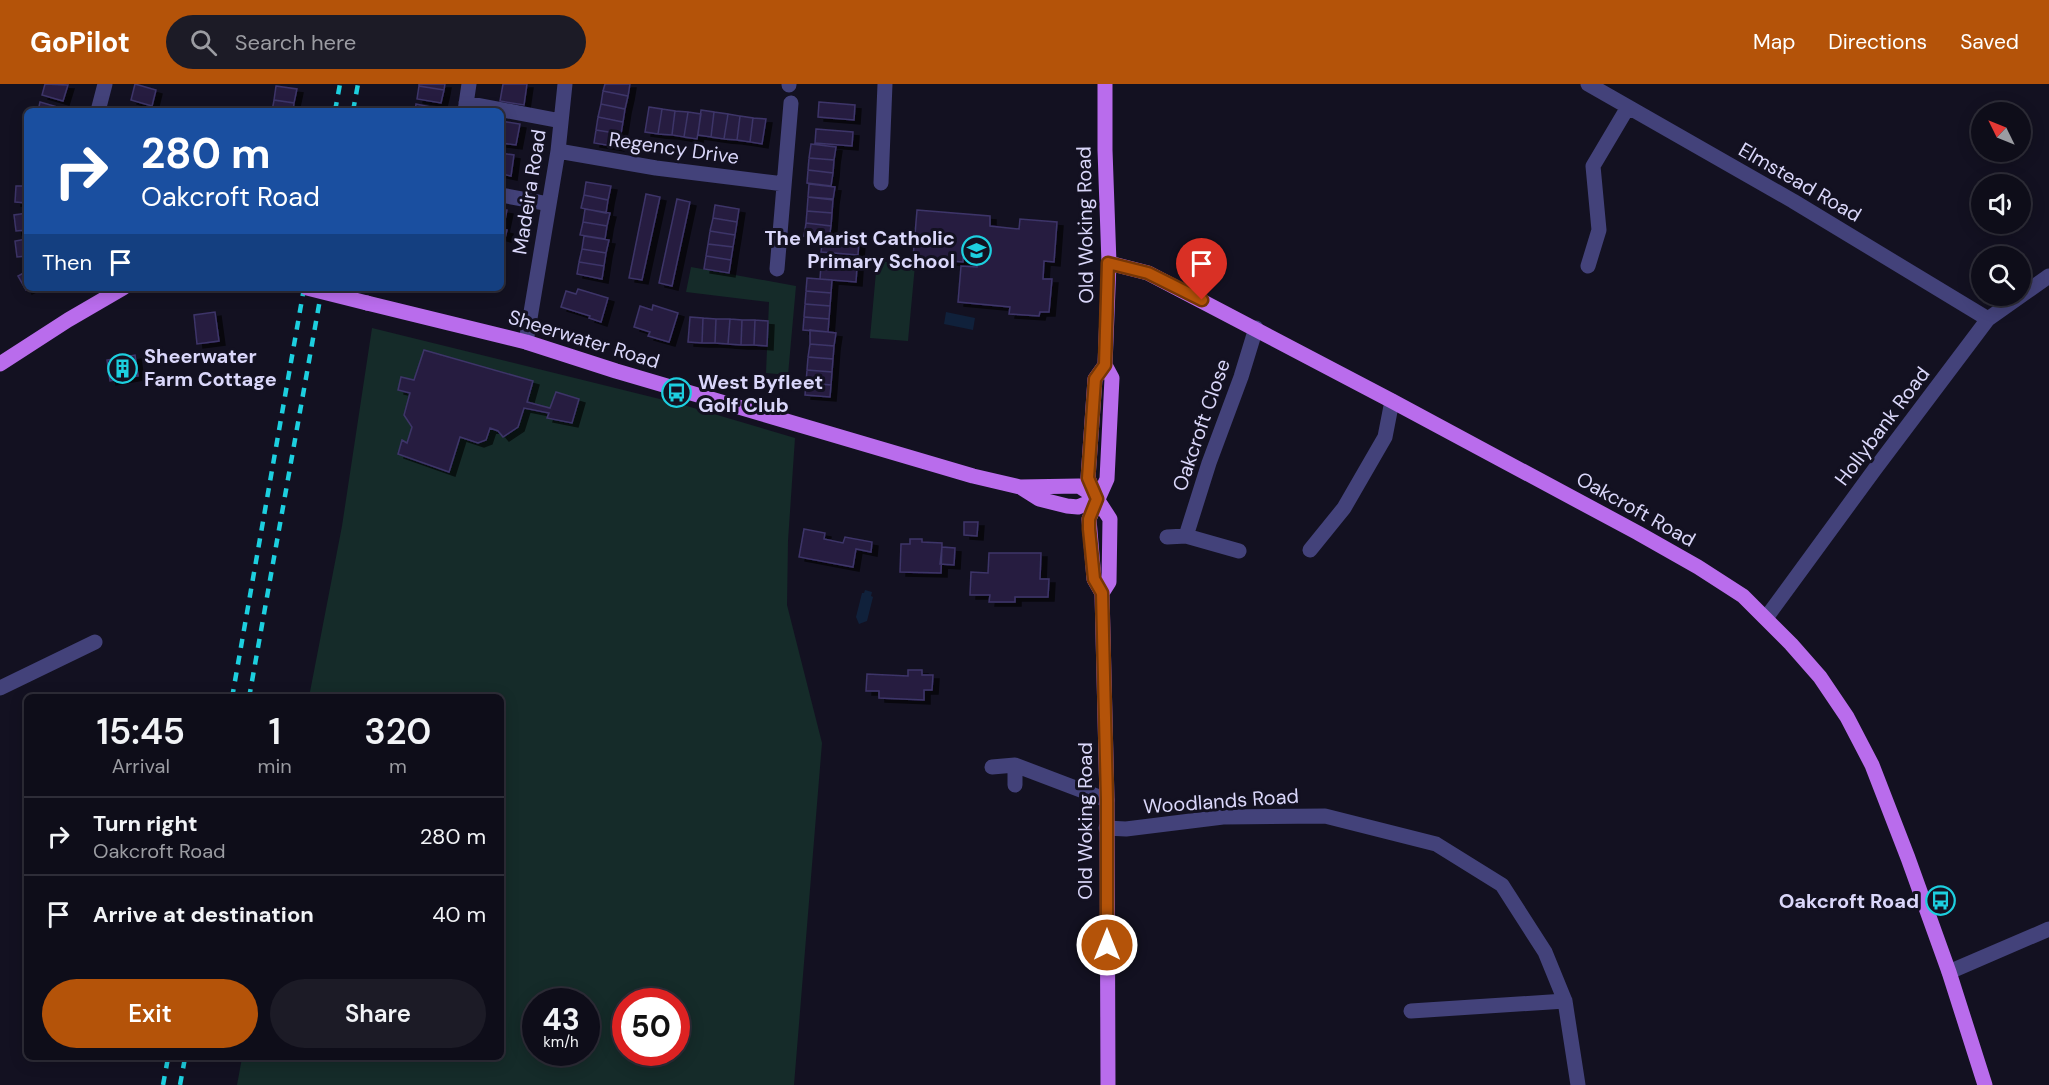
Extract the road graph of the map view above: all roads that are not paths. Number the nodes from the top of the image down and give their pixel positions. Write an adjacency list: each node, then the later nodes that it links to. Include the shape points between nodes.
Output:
1 (105, 84): 10 (street)
2 (469, 84): 8 (street)
3 (565, 84): 12 (street, Madeira Road)
4 (885, 84): 14 (street)
5 (1105, 84): 18 (main road, Old Woking Road)
6 (1588, 84): 9 (street, Elmstead Road)
7 (791, 103): 15 (street)
8 (465, 107)
9 (1628, 107): 19 (street, via 1593,166 1599,230); 25 (street, Elmstead Road)
10 (99, 108)
11 (504, 113): 12 (street)
12 (561, 121): 13 (street, Madeira Road)
13 (558, 151): 15 (street, Regency Drive); 17 (street, Madeira Road)
14 (881, 183)
15 (784, 184): 20 (street)
16 (504, 196): 17 (street)
17 (549, 204): 27 (street, Madeira Road)
18 (1108, 263): 26 (main road, Oakcroft Road, via 1148,273); 30 (main road, Old Woking Road, via 1105,365 1095,379 1088,478)
19 (1588, 266)
20 (777, 269)
21 (2049, 276): 22 (street, Hollybank Road)
22 (2042, 287): 25 (street, Hollybank Road)
23 (319, 291): 27 (main road, Sheerwater Road, bridge)
24 (103, 292): 28 (main road)
25 (1988, 319): 36 (street, Hollybank Road)
26 (1256, 328): 29 (main road, Oakcroft Road); 31 (street, Oakcroft Close)
27 (526, 342): 30 (main road, Sheerwater Road, via 661,385 1020,487 1039,499 1078,507)
28 (0, 364)
29 (1392, 400): 33 (street, via 1384,437 1344,508); 36 (main road, Oakcroft Road, via 1698,567 1743,596)
30 (1097, 499): 35 (main road, Old Woking Road, via 1089,529 1094,579); 35 (main road, Old Woking Road, via 1110,519 1109,582)
31 (1186, 536): 32 (street); 34 (street)
32 (1167, 537)
33 (1311, 550)
34 (1239, 551)
35 (1102, 593): 42 (main road, Old Woking Road)
36 (1766, 618): 45 (main road, Oakcroft Road, via 1820,677 1872,765)
37 (95, 642): 38 (street)
38 (0, 688)
39 (1016, 765): 40 (street); 41 (street); 42 (street)
40 (992, 767)
41 (1015, 785)
42 (1107, 800): 43 (main road, Old Woking Road)
43 (1106, 828): 46 (street, Woodlands Road, via 1223,817 1325,816 1436,844 1502,885 1545,952); 48 (main road, Old Woking Road)
44 (2049, 929): 45 (street)
45 (1949, 972): 50 (main road, Oakcroft Road)
46 (1565, 1001): 47 (street); 49 (street, Woodlands Road)
47 (1411, 1011)
48 (1108, 1085)
49 (1578, 1085)
50 (1985, 1085)

